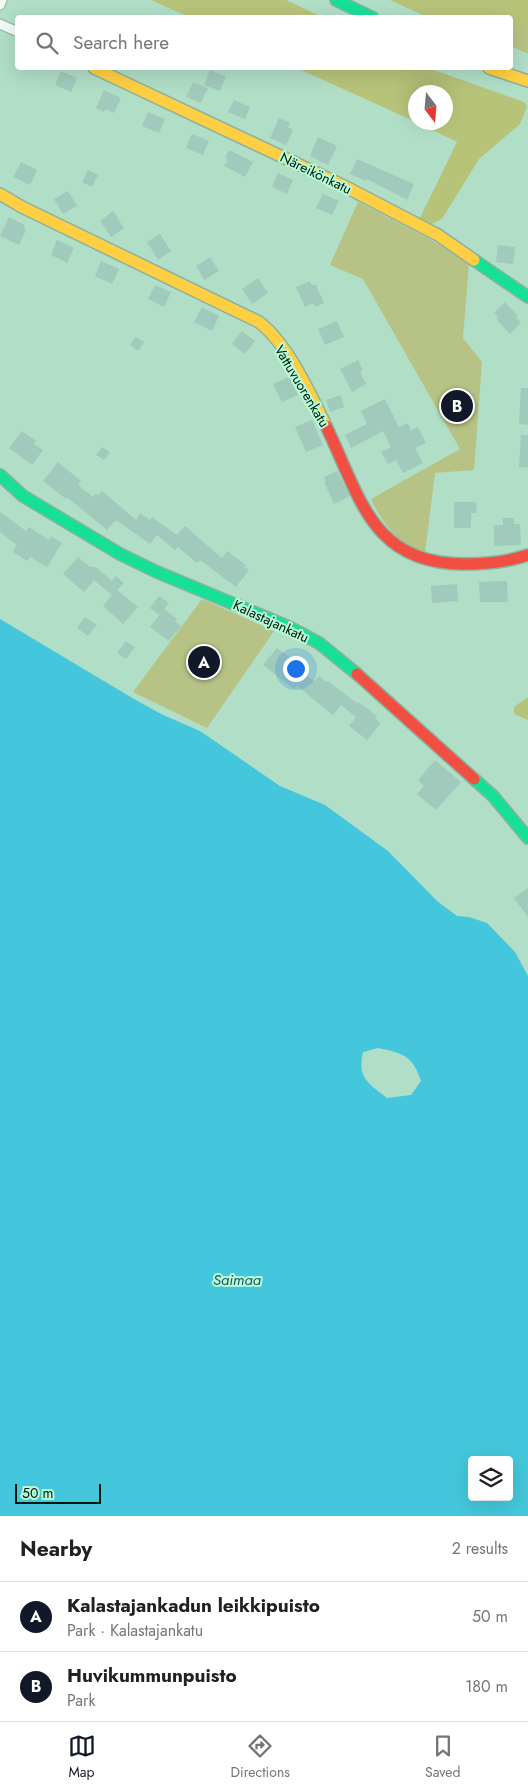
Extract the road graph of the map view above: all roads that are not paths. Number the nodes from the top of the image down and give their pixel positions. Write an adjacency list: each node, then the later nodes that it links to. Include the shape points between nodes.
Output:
1 (2, 0): 3 (street)
2 (336, 0): 4 (street)
3 (0, 5)
4 (367, 15)
5 (0, 24): 6 (street)
6 (15, 31)
7 (98, 70): 11 (street, Näreikönkatu, via 344,186 438,235)
8 (495, 70): 9 (street)
9 (528, 81)
10 (0, 194): 13 (street, Vattuvuorenkatu, via 261,324 289,359 314,402 368,515 385,538 399,549 416,557 458,564)
11 (528, 297)
12 (0, 476): 14 (street, Kalastajankatu, via 23,496 120,554 227,605 289,627 319,643 493,796)
13 (528, 555)
14 (528, 838)

